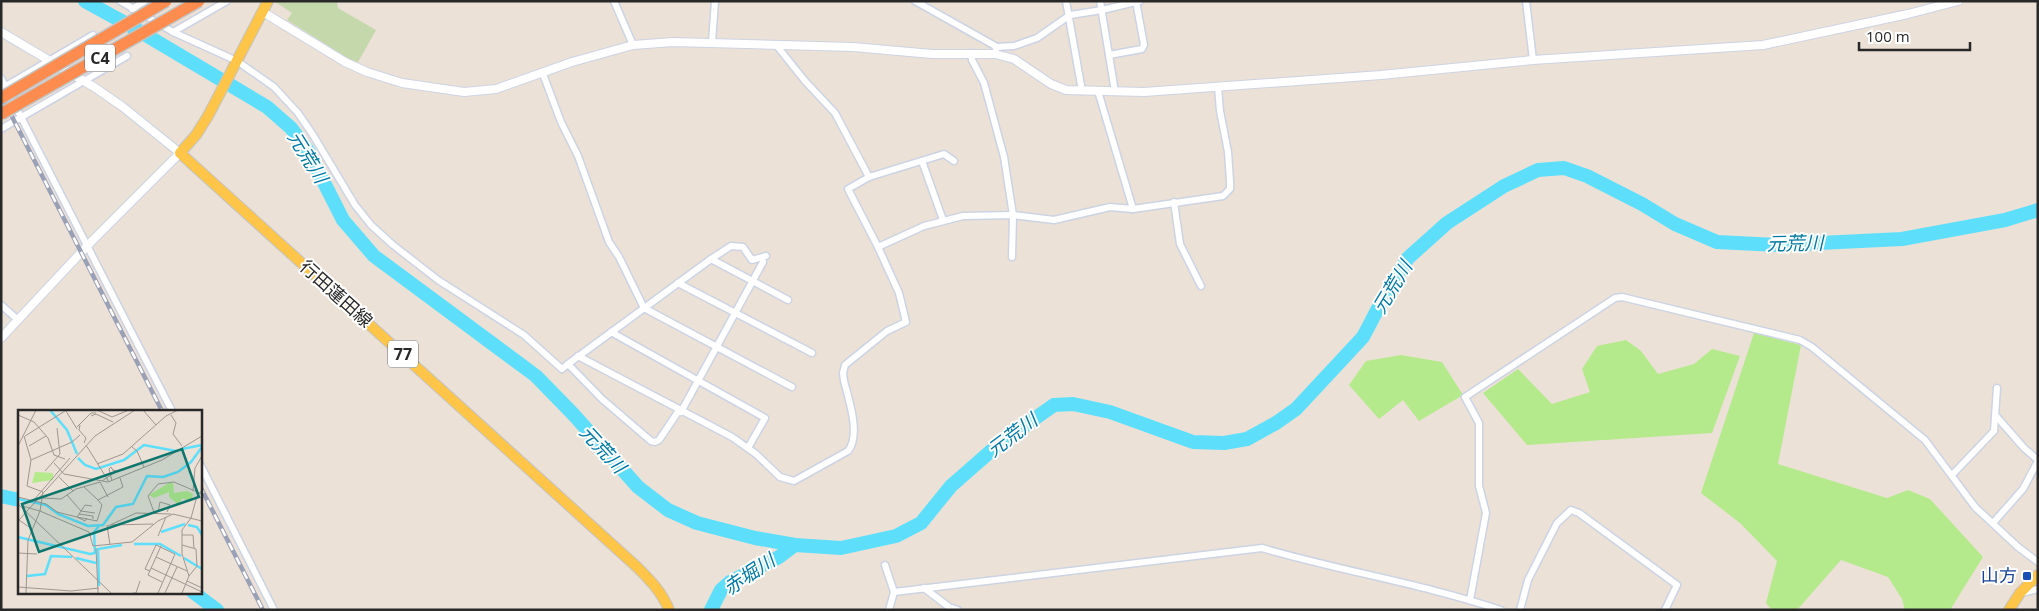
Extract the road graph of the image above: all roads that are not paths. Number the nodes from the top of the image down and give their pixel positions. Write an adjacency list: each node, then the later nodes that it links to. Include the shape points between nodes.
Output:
1 (120, 1): 15 (street)
2 (145, 1): 15 (street)
3 (166, 1): 36 (highway, C4, bridge)
4 (199, 1): 40 (highway, C4, bridge)
5 (227, 1): 20 (street)
6 (268, 1): 17 (main road)
7 (614, 1): 23 (street)
8 (715, 1): 22 (street)
9 (915, 1): 25 (street)
10 (1066, 1): 18 (street)
11 (1100, 1): 16 (street)
12 (1137, 1): 16 (street); 27 (street, via 1143,47)
13 (1526, 1): 30 (street)
14 (1956, 2): 30 (street, via 1763,45)
15 (132, 9): 20 (street)
16 (1102, 10): 18 (street); 27 (street)
17 (263, 12): 31 (main road); 32 (street, via 345,62 402,83 438,89 496,90)
18 (1070, 15): 25 (street, via 1037,38); 37 (street)
19 (1, 32): 29 (street)
20 (173, 32): 31 (street)
21 (92, 35): 29 (street)
22 (712, 42): 23 (street); 24 (street)
23 (633, 45): 32 (street, via 572,62)
24 (777, 46): 26 (street); 46 (street, via 835,113)
25 (996, 50): 26 (street); 37 (street, via 1060,88)
26 (971, 53): 49 (street, via 984,83 1004,157)
27 (1109, 55): 39 (street)
28 (127, 56): 34 (street)
29 (49, 60): 34 (street); 36 (street)
30 (1533, 60): 35 (street)
31 (236, 63): 43 (main road, via 196,135); 68 (street, via 274,87 298,113 371,225 438,280 524,335 562,369)
32 (543, 74): 60 (street, via 578,156 609,242)
33 (1, 78): 36 (street)
34 (83, 81): 41 (street); 43 (street, via 123,107)
35 (1218, 87): 39 (street); 47 (street, via 1230,189 1223,196)
36 (3, 91): 41 (street)
37 (1082, 91): 38 (street)
38 (1098, 91): 39 (street); 48 (street)
39 (1115, 92)
40 (1, 114)
41 (22, 118): 42 (street); 51 (street)
42 (1, 129)
43 (180, 153): 51 (street); 89 (main road, 行田蓮田線 / 77, via 637,567 654,584)
44 (922, 161): 45 (street, via 944,154); 46 (street); 50 (street)
45 (954, 162)
46 (869, 177): 52 (street, via 848,189)
47 (1174, 202): 48 (street); 57 (street, via 1180,244)
48 (1133, 209): 49 (street, via 1110,207 1054,220)
49 (1013, 215): 50 (street, via 984,214); 53 (street)
50 (942, 220): 52 (street)
51 (88, 245): 62 (street); 72 (street)
52 (878, 247): 75 (street, via 899,293 906,320 905,324 887,331 843,368 854,434 851,447 794,481 780,477)
53 (1012, 257)
54 (711, 259): 55 (street); 55 (street, via 732,246 743,247 752,260 765,259); 56 (street)
55 (752, 281): 58 (street); 61 (street)
56 (678, 283): 60 (street); 61 (street)
57 (1201, 286)
58 (788, 300)
59 (1, 305): 62 (street)
60 (644, 308): 63 (street); 65 (street)
61 (735, 313): 65 (street); 66 (street)
62 (18, 319): 64 (street)
63 (611, 332): 67 (street); 69 (street)
64 (1, 338)
65 (717, 347): 69 (street); 70 (street)
66 (812, 353)
67 (578, 356): 68 (street); 73 (street)
68 (568, 364): 73 (street, via 602,399 651,441 659,440)
69 (698, 381): 73 (street); 75 (street, via 765,418)
70 (792, 388)
71 (1997, 388): 74 (street)
72 (171, 410)
73 (681, 410): 75 (street)
74 (1996, 416): 76 (street); 78 (street, via 1994,431)
75 (748, 448)
76 (2038, 460): 79 (street, via 2024,489)
77 (201, 466): 88 (street)
78 (1952, 474): 79 (street, via 1976,507); 87 (street, via 1924,440 1819,352 1800,340 1622,297 1615,298 1465,396 1479,423 1479,486 1486,513)
79 (1993, 523): 80 (street, via 2018,548)
80 (2038, 562)
81 (885, 565): 85 (street)
82 (2038, 575): 86 (main road)
83 (924, 588): 85 (street); 87 (street, via 1262,548); 91 (street)
84 (2038, 589): 86 (street)
85 (894, 592): 90 (street)
86 (2020, 594): 95 (main road)
87 (1470, 600): 92 (street)
88 (274, 610)
89 (669, 610)
90 (889, 610)
91 (958, 610)
92 (1501, 610)
93 (1520, 610): 94 (street, via 1528,580 1557,523 1571,510 1579,512 1677,585)
94 (1665, 610)
95 (2009, 610)

